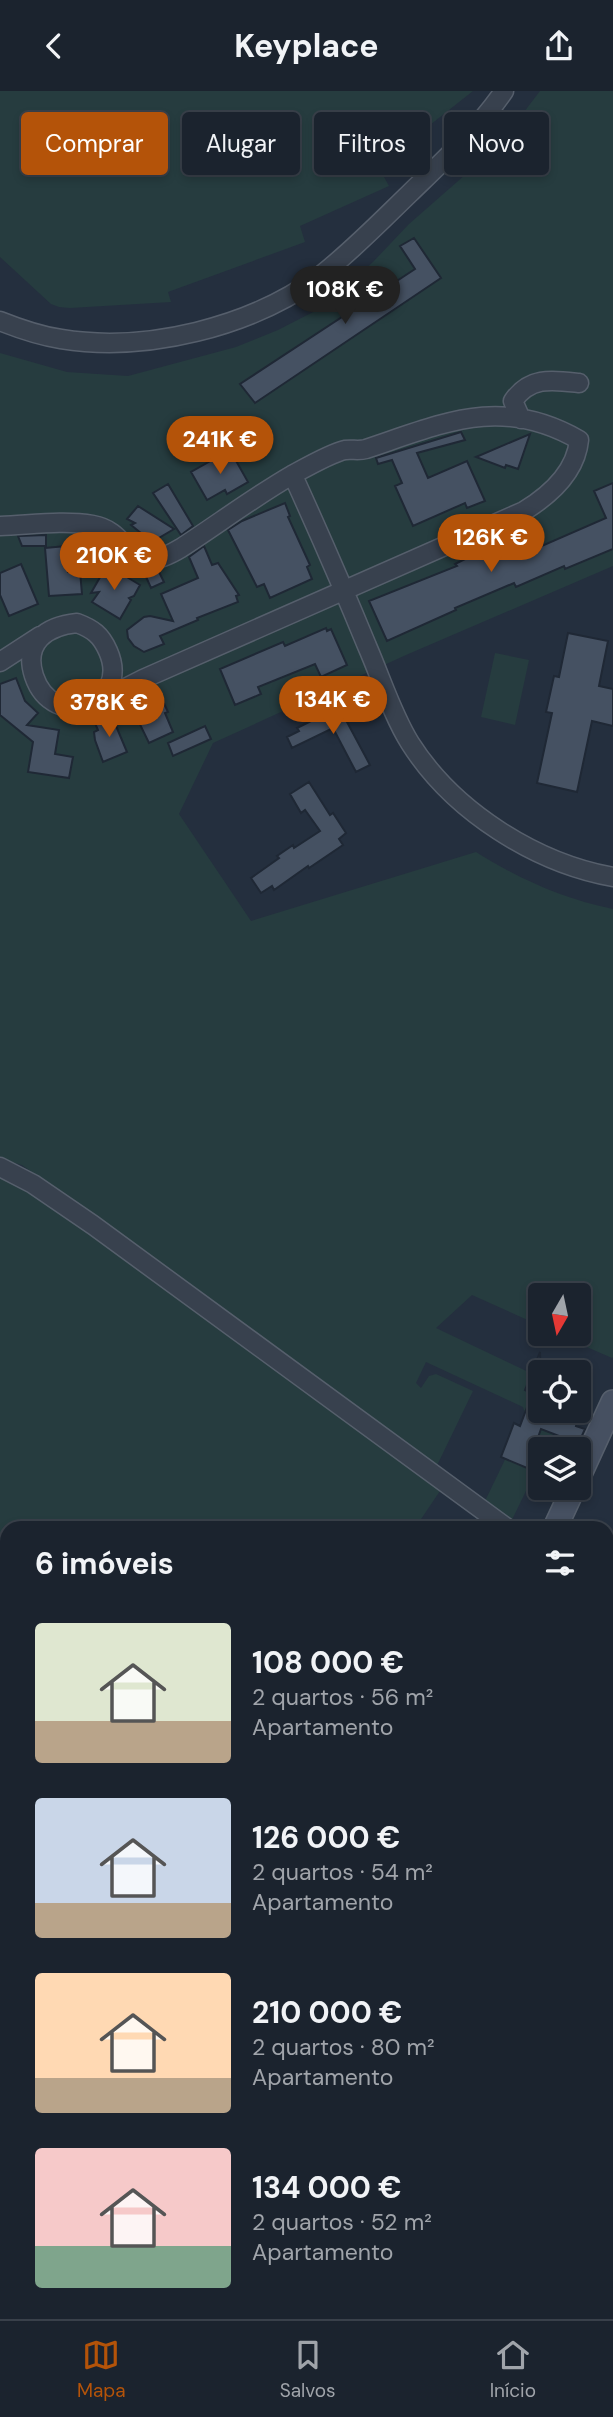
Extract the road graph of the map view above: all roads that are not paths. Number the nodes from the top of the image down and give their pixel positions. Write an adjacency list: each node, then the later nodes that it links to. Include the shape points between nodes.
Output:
1 (504, 91): 2 (street, via 466,138 374,228 320,276 266,307 195,332 142,341 61,339)
2 (0, 321)
3 (579, 383): 4 (street, via 545,380 523,389 513,401)
4 (521, 419): 6 (street, via 477,415 362,450 344,450 293,475 154,561 143,560 106,529 93,525); 7 (street, via 555,426 579,440 578,454 553,489 524,511)
5 (295, 480): 7 (street)
6 (0, 526)
7 (344, 589): 12 (street); 14 (street, via 414,749 445,785 513,840 570,867)
8 (40, 636): 9 (street, via 51,628 77,624 100,636); 10 (street); 11 (street)
9 (111, 659): 12 (street); 13 (street, via 110,683)
10 (0, 663): 11 (street, via 18,664)
11 (32, 672): 13 (street, via 50,701 66,708)
12 (142, 680): 13 (street)
13 (94, 703)
14 (613, 877)
15 (3, 1167): 19 (street, via 58,1201)
16 (613, 1402): 17 (street)
17 (591, 1450)
18 (568, 1500): 20 (street)
19 (497, 1521)
20 (558, 1521)

